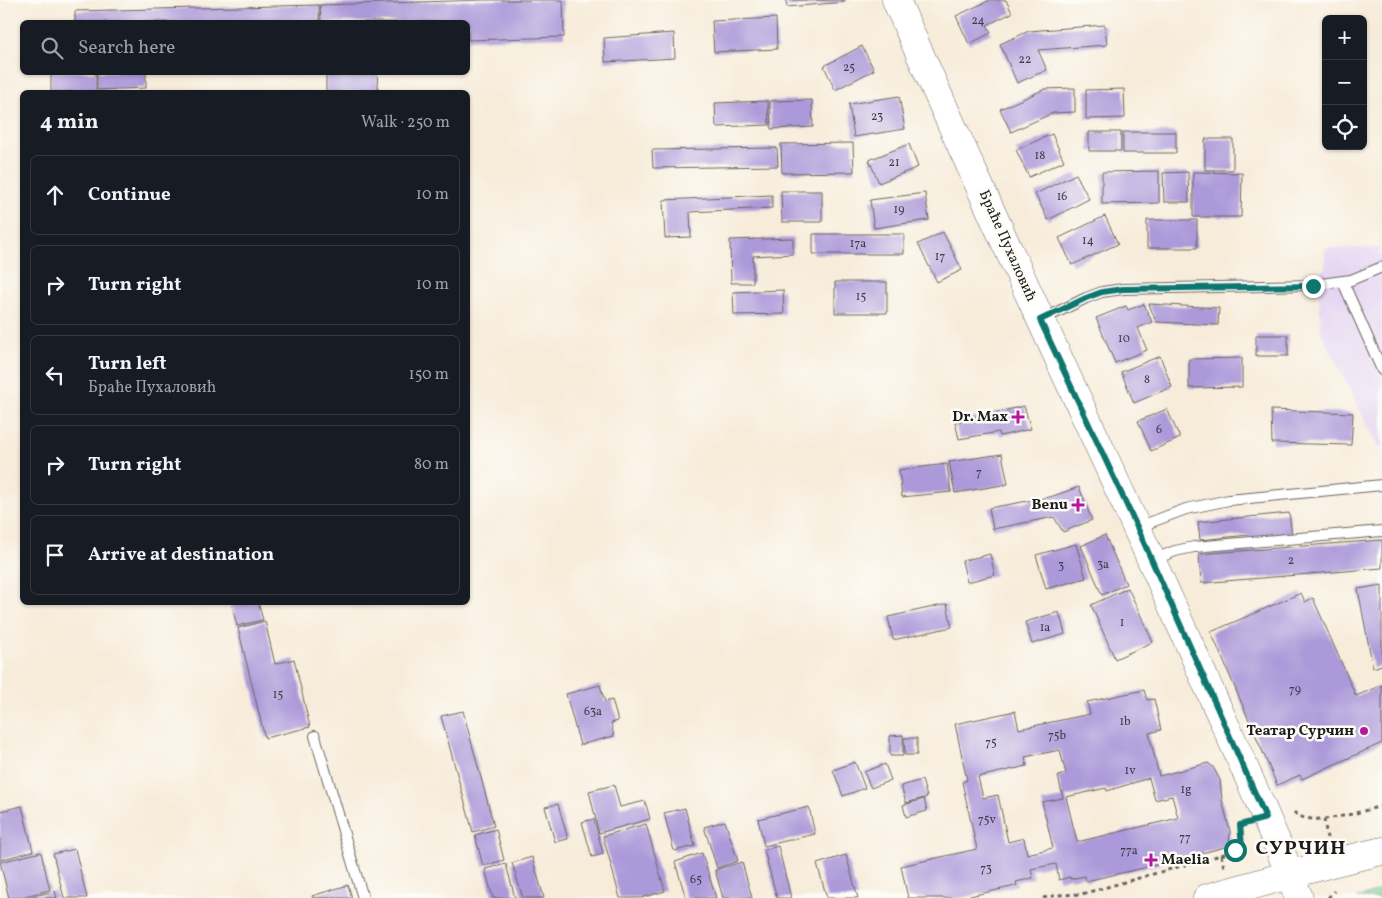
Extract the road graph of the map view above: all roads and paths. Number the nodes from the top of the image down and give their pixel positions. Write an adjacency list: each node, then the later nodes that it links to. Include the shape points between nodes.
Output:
1 (896, 0): 4 (main road, Браће Пухаловић)
2 (1382, 267): 3 (lane)
3 (1343, 282): 4 (lane, via 1313,286 1123,289 1102,292); 5 (lane)
4 (1040, 320): 7 (main road, Браће Пухаловић)
5 (1382, 370)
6 (1382, 485): 7 (lane, via 1229,500 1186,509)
7 (1137, 527): 9 (main road, Браће Пухаловић)
8 (1382, 531): 9 (lane, via 1194,547)
9 (1152, 560): 12 (main road, Браће Пухаловић)
10 (315, 736): 15 (lane)
11 (1382, 806): 12 (path, via 1324,819 1308,819 1295,814 1290,806)
12 (1266, 818): 14 (main road, Браће Пухаловић); 16 (path, via 1240,825 1242,846 1235,850 1082,894)
13 (1382, 851): 14 (main road)
14 (1294, 886): 17 (main road)
15 (362, 898)
16 (1043, 898)
17 (1207, 898)

